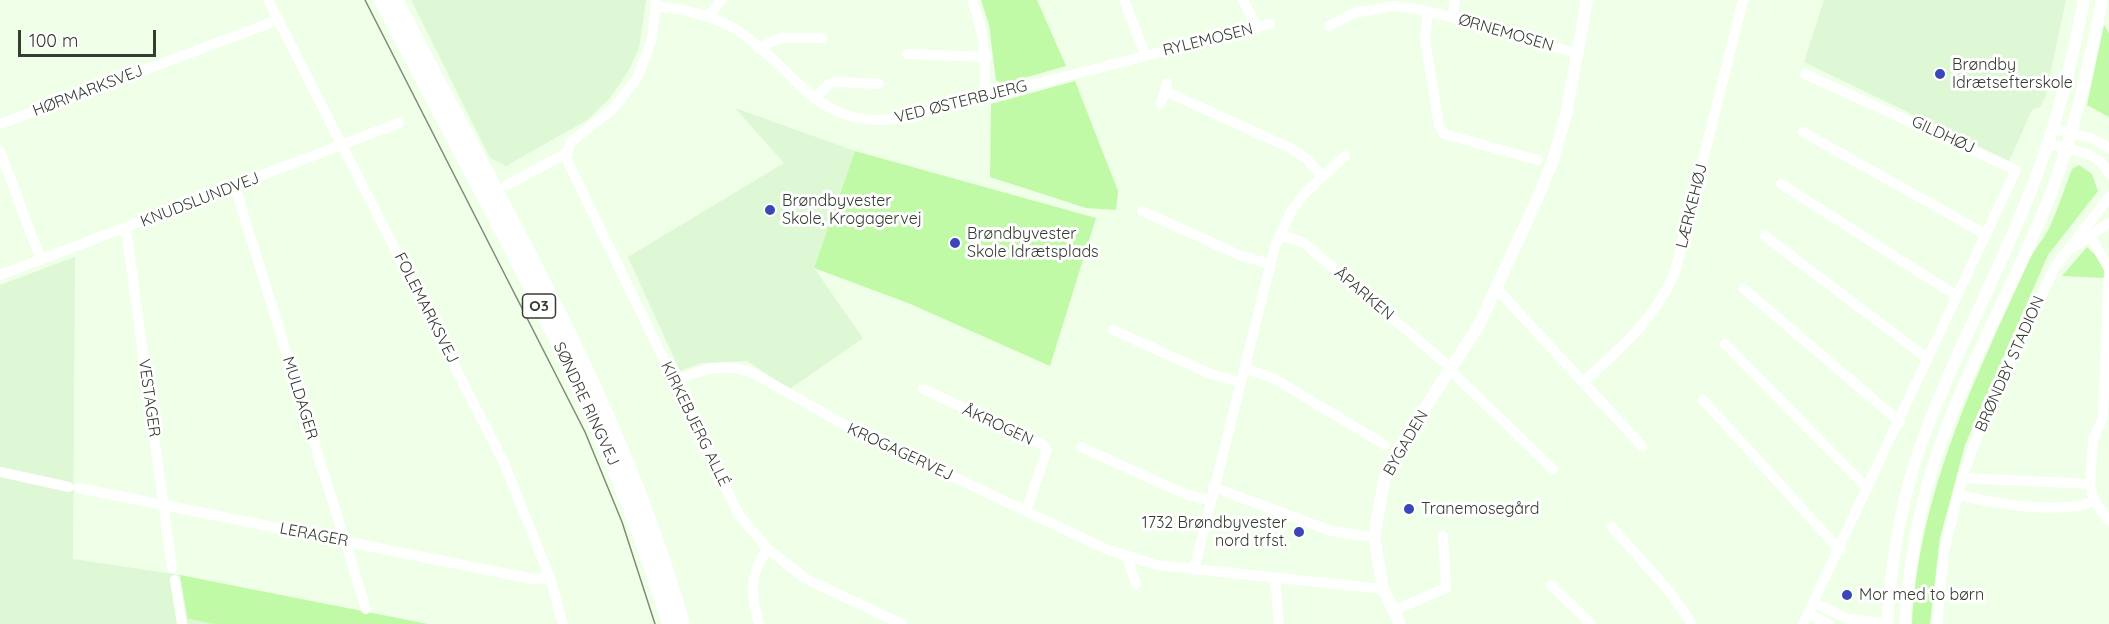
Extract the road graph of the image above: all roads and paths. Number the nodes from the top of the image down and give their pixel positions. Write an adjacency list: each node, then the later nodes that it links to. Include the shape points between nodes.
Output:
1 (268, 0): 17 (street, FOLEMARKSVEJ)
2 (382, 0): 113 (main road, SØNDRE RINGVEJ / O3, via 598,427 634,514)
3 (395, 0): 114 (main road, SØNDRE RINGVEJ / O3, via 611,424 657,539)
4 (721, 0): 15 (street)
5 (972, 0): 26 (street)
6 (1124, 0): 25 (street, RYLEMOSEN)
7 (1243, 0): 20 (street)
8 (1455, 0): 16 (street)
9 (1587, 0): 24 (street, BYGADEN)
10 (1743, 0): 72 (street, LÆRKEHØJ, via 1668,290 1646,323)
11 (2085, 0): 35 (street)
12 (2102, 0): 37 (street)
13 (656, 3): 15 (street, VED ØSTERBJERG); 43 (street, via 648,53 630,90 597,123 575,138)
14 (1428, 11): 16 (street, ØRNEMOSEN); 19 (street, ØRNEMOSEN, via 1378,7 1354,13); 45 (street, via 1425,39 1439,125 1444,134)
15 (708, 17): 22 (street, VED ØSTERBJERG, via 736,30)
16 (1453, 18): 24 (street, ØRNEMOSEN)
17 (278, 20): 34 (street, HØRMARKSVEJ); 39 (street, FOLEMARKSVEJ)
18 (1270, 24): 20 (street, RYLEMOSEN)
19 (1329, 26)
20 (1257, 28): 25 (street, RYLEMOSEN)
21 (822, 38): 22 (street, via 781,38)
22 (758, 48): 31 (street, VED ØSTERBJERG)
23 (907, 54): 26 (street)
24 (1579, 54): 64 (street, BYGADEN, via 1552,163)
25 (1146, 56): 27 (street, RYLEMOSEN)
26 (987, 57): 30 (street)
27 (1076, 74): 30 (street, VED ØSTERBJERG)
28 (1805, 74): 56 (street, GILDHØJ, via 2016,170)
29 (879, 84): 31 (street, via 837,82 829,84)
30 (985, 97): 31 (street, VED ØSTERBJERG, via 884,121 834,112)
31 (814, 99)
32 (1161, 103): 47 (street, via 1166,87 1290,148 1307,159)
33 (399, 123): 39 (street, KNUDSLUNDVEJ)
34 (0, 124)
35 (2054, 129): 37 (street); 38 (street)
36 (1803, 132): 56 (street)
37 (2071, 133): 40 (street); 41 (street)
38 (2049, 144): 41 (street); 122 (street, via 1918,452 1897,539)
39 (342, 147): 50 (street, KNUDSLUNDVEJ); 101 (street, FOLEMARKSVEJ, via 505,465)
40 (2109, 148)
41 (2066, 149): 46 (street, via 2092,156 2103,163); 123 (street, via 2050,195 1936,458 1914,542)
42 (0, 151): 59 (street)
43 (567, 153): 49 (street); 71 (street, KIRKEBJERG ALLÉ)
44 (1345, 156): 47 (street)
45 (1538, 160)
46 (2109, 174)
47 (1321, 176): 57 (street, via 1291,212)
48 (1781, 184): 65 (street)
49 (507, 185)
50 (234, 187): 54 (street, KNUDSLUNDVEJ); 95 (street, MULDAGER)
51 (2109, 197): 55 (street, BRØNDBY STADION)
52 (1142, 211): 60 (street, via 1239,255)
53 (2109, 223): 55 (street, BRØNDBY STADION)
54 (126, 228): 59 (street, KNUDSLUNDVEJ); 89 (street, VESTAGER)
55 (2088, 231): 61 (street); 82 (street, BRØNDBY STADION, via 2065,254 2044,289 1988,410)
56 (1985, 234): 65 (street, GILDHØJ)
57 (1280, 235): 60 (street); 69 (street, ÅPARKEN, via 1304,243)
58 (1765, 236): 68 (street)
59 (41, 260): 62 (street, KNUDSLUNDVEJ)
60 (1270, 264): 70 (street)
61 (2109, 269): 83 (street, via 2103,417 2093,441)
62 (0, 275)
63 (1744, 289): 76 (street)
64 (1495, 292): 69 (street, BYGADEN); 72 (street)
65 (1956, 296): 68 (street, GILDHØJ)
66 (1113, 330): 73 (street, via 1210,374)
67 (1725, 344): 85 (street)
68 (1928, 359): 76 (street, GILDHØJ)
69 (1448, 366): 80 (street); 106 (street, BYGADEN, via 1385,477 1374,536)
70 (1244, 368): 73 (street); 77 (street, via 1273,378)
71 (674, 381): 90 (street, KROGAGERVEJ, via 715,367 751,372 854,430); 96 (street, KIRKEBJERG ALLÉ, via 739,514)
72 (1584, 381): 78 (street)
73 (1240, 382): 84 (street)
74 (922, 389): 90 (street, ÅKROGEN, via 1043,445 1047,450)
75 (1703, 400): 97 (street)
76 (1900, 422): 85 (street, GILDHØJ)
77 (1385, 445)
78 (1642, 446)
79 (1081, 447): 87 (street, via 1185,494)
80 (1553, 469)
81 (0, 472): 89 (street, LERAGER)
82 (1962, 478): 83 (street); 86 (street, BRØNDBY STADION)
83 (2090, 484): 88 (street)
84 (1213, 487): 87 (street); 93 (street, via 1331,531)
85 (1868, 489): 97 (street, GILDHØJ)
86 (1958, 495): 88 (street, via 1999,504 2063,507 2084,506); 124 (street, BRØNDBY STADION, via 1940,575)
87 (1209, 500): 100 (street)
88 (2094, 501): 91 (street)
89 (163, 505): 95 (street, LERAGER); 99 (street, VESTAGER)
90 (1026, 511): 98 (street, KROGAGERVEJ)
91 (2109, 521)
92 (1612, 527): 120 (street, via 1669,591)
93 (1365, 536)
94 (1443, 536): 109 (street, via 1446,588)
95 (344, 541): 101 (street, LERAGER, via 532,579); 108 (street, MULDAGER)
96 (768, 549): 115 (street, via 753,577 753,602); 116 (street, KIRKEBJERG ALLÉ, via 806,579)
97 (1840, 550): 107 (street, GILDHØJ)
98 (1127, 557): 100 (street, KROGAGERVEJ); 104 (street)
99 (172, 568)
100 (1194, 570): 102 (street, KROGAGERVEJ)
101 (550, 578): 112 (street, FOLEMARKSVEJ)
102 (1275, 579): 106 (street, KROGAGERVEJ); 117 (street)
103 (175, 580): 111 (street)
104 (1136, 584)
105 (1551, 585): 119 (street)
106 (1383, 589): 109 (street, BYGADEN)
107 (1814, 603): 110 (street, GILDHØJ); 122 (street, via 1848,619)
108 (366, 609)
109 (1393, 611): 118 (street, BYGADEN)
110 (1806, 619): 121 (street, GILDHØJ)
111 (182, 624)
112 (563, 624)
113 (670, 624)
114 (682, 624)
115 (759, 624)
116 (902, 624)
117 (1279, 624)
118 (1400, 624)
119 (1591, 624)
120 (1692, 624)
121 (1829, 624)
122 (1888, 624)
123 (1905, 624)
124 (1937, 624)

